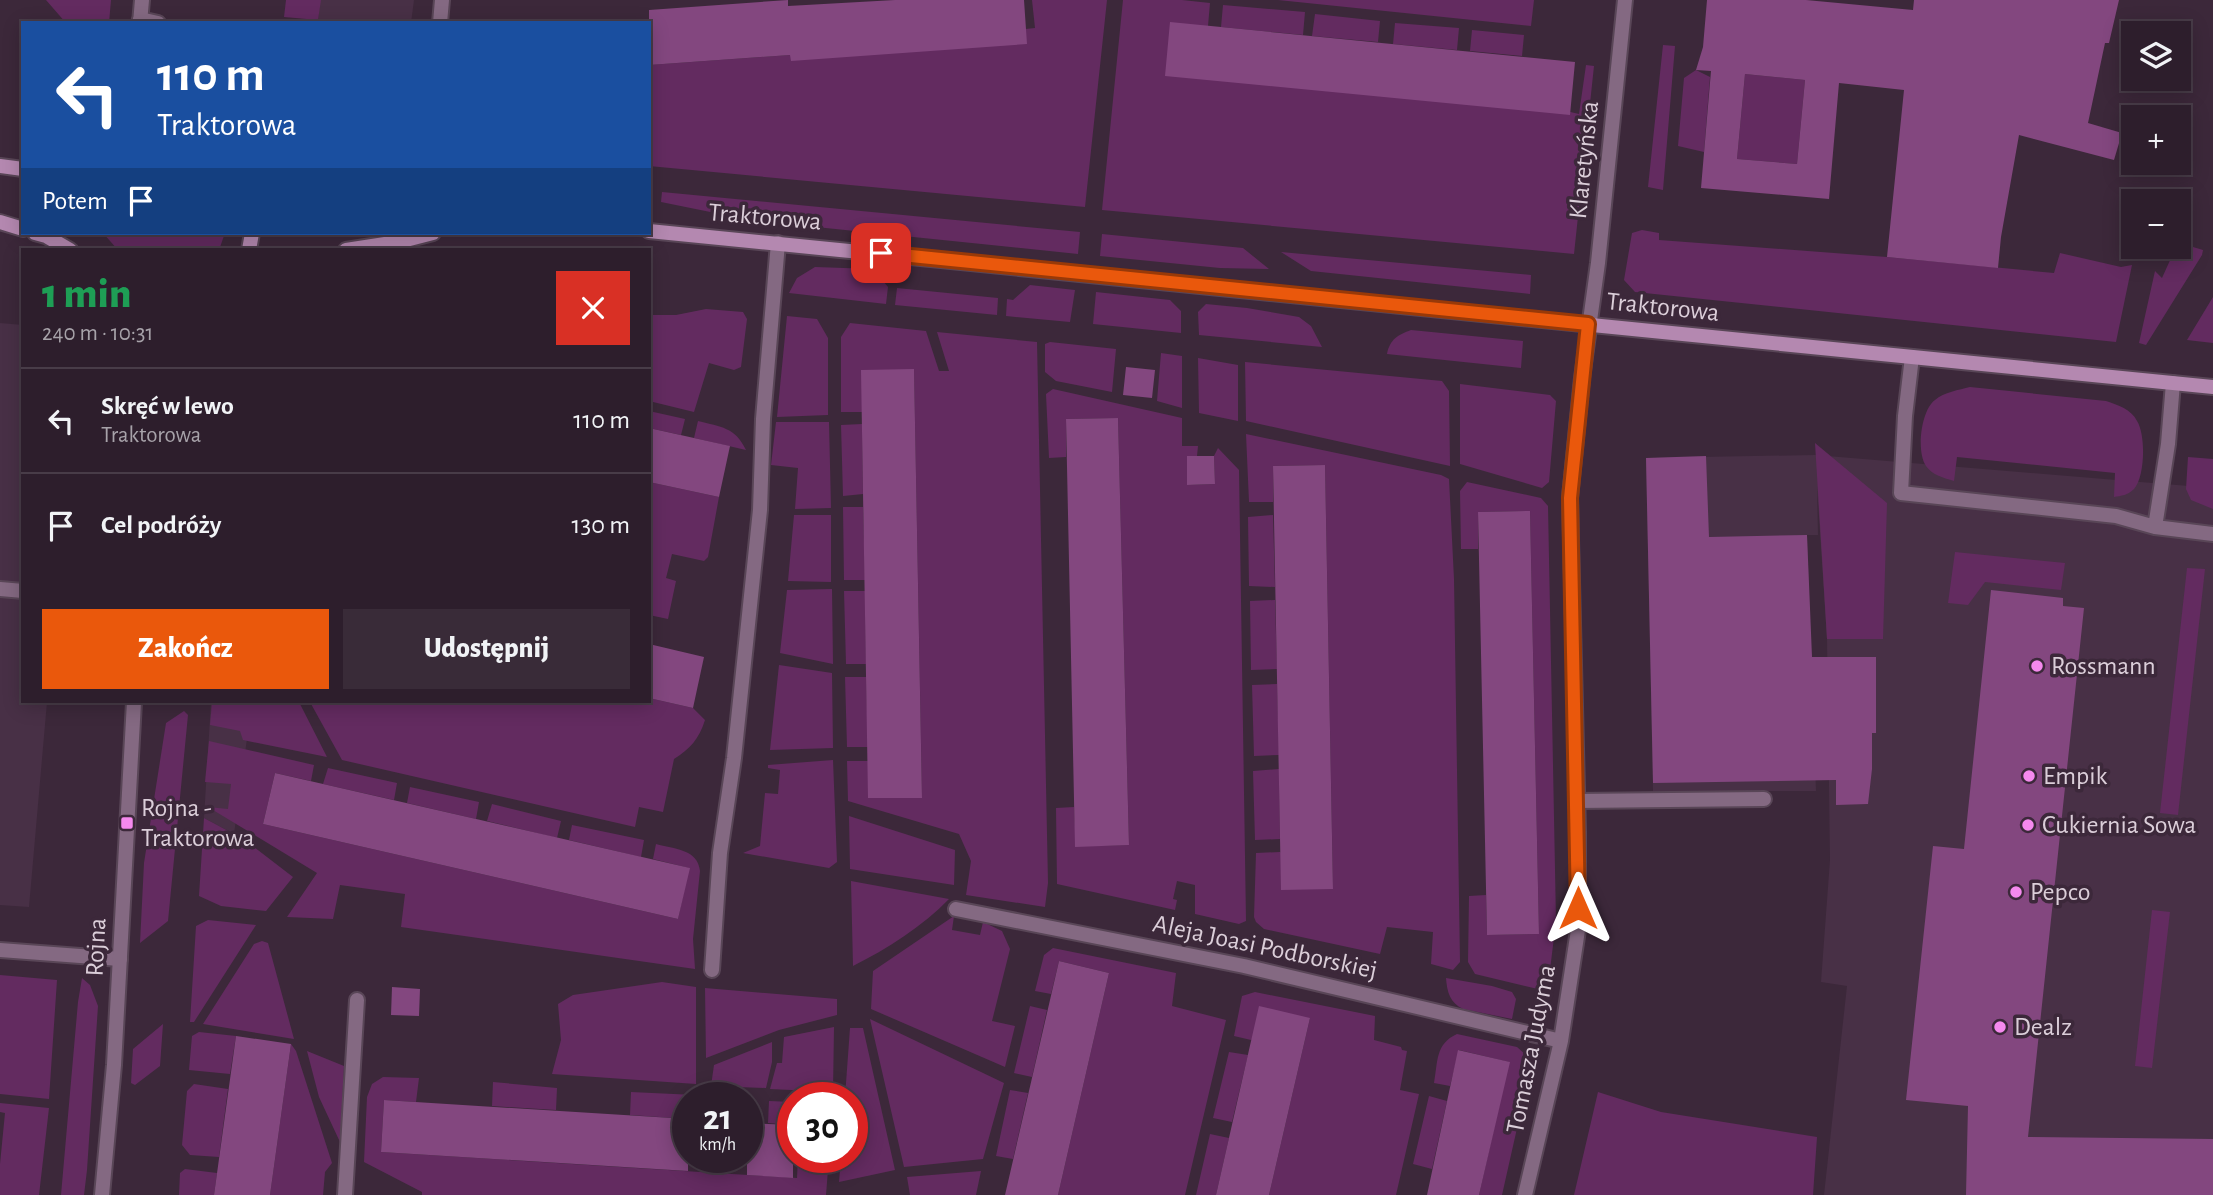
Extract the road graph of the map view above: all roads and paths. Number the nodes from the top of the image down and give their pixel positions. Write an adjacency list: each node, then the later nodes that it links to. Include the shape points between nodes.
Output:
1 (142, 0): 4 (street)
2 (442, 0): 5 (street)
3 (1625, 0): 16 (street, Klaretyńska)
4 (140, 21)
5 (440, 21)
6 (0, 166): 7 (main road)
7 (21, 169)
8 (0, 222): 9 (main road)
9 (21, 228)
10 (651, 231): 13 (main road, Traktorowa)
11 (42, 235): 14 (main road)
12 (425, 235): 15 (main road)
13 (778, 243): 16 (main road, Traktorowa); 30 (street, via 760,510 720,853)
14 (68, 248)
15 (359, 248)
16 (1588, 324): 17 (main road, Traktorowa); 26 (street, Tomasza Judyma, via 1570,498)
17 (1912, 357): 18 (main road, Traktorowa); 20 (street, via 1901,493 2116,516)
18 (2174, 383): 19 (main road, Traktorowa); 20 (street)
19 (2213, 387)
20 (2155, 527): 21 (street)
21 (2213, 534)
22 (0, 589): 23 (street)
23 (21, 591)
24 (134, 703): 29 (street, Rojna)
25 (1765, 799): 26 (street)
26 (1577, 801): 32 (street, Tomasza Judyma, via 1578,930)
27 (956, 909): 32 (street, Aleja Joasi Podborskiej, via 1244,965)
28 (0, 950): 29 (street)
29 (120, 959): 33 (street, Rojna)
30 (712, 970)
31 (357, 1000): 34 (street)
32 (1561, 1041): 35 (street, Tomasza Judyma)
33 (102, 1195)
34 (345, 1195)
35 (1525, 1195)

